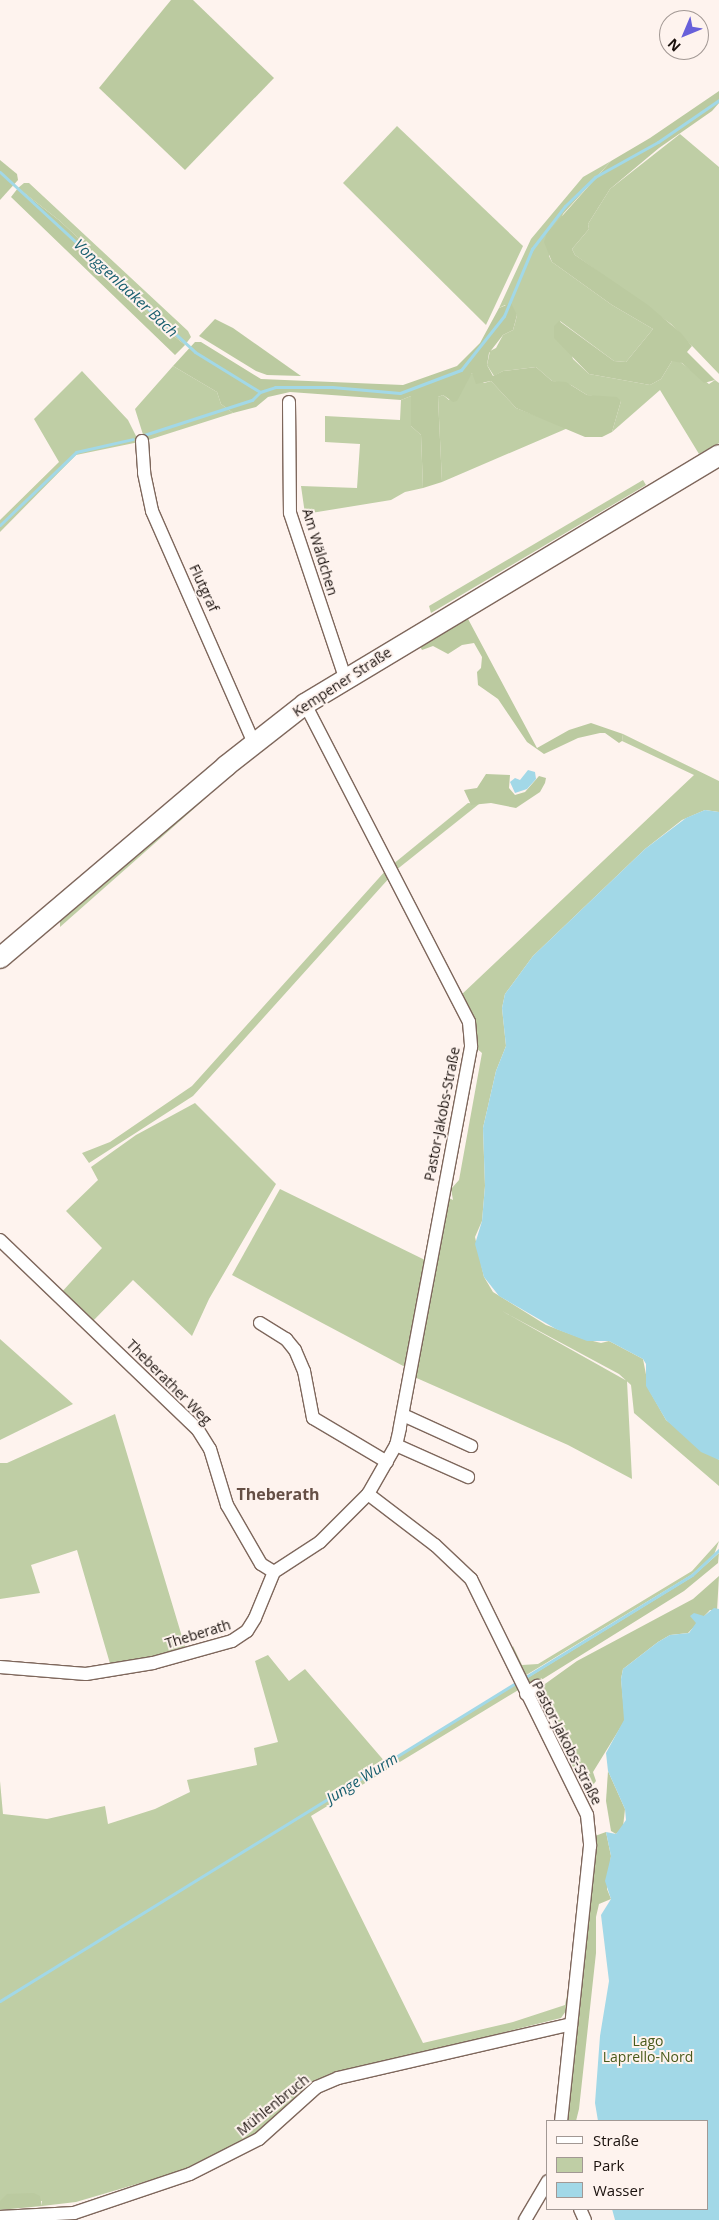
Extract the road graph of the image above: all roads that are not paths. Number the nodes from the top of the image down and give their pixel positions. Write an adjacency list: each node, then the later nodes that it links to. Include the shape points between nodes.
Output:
1 (289, 402): 4 (street, Am Wäldchen, via 290,514)
2 (142, 441): 6 (street, Flutgraf, via 144,473 152,511)
3 (719, 455): 4 (main road, Kempener Straße)
4 (345, 678): 5 (main road, Kempener Straße)
5 (305, 704): 6 (main road, Kempener Straße); 10 (street, Pastor-Jakobs-Straße, via 469,1022 471,1047)
6 (254, 743): 7 (main road, Kempener Straße)
7 (0, 958)
8 (0, 1240): 16 (street, Theberather Weg, via 198,1430 210,1449 227,1505 261,1564)
9 (260, 1323): 13 (street, via 286,1339 295,1350 304,1371 312,1418)
10 (403, 1415): 11 (street, Pastor-Jakobs-Straße); 12 (street)
11 (396, 1444): 13 (street, Pastor-Jakobs-Straße); 14 (street)
12 (471, 1446)
13 (387, 1462): 15 (street, Pastor-Jakobs-Straße)
14 (468, 1478)
15 (368, 1494): 16 (street, via 320,1542); 18 (street, Pastor-Jakobs-Straße, via 464,1571 476,1588)
16 (274, 1572): 17 (street, Theberath, via 251,1625 232,1641 153,1663 86,1674)
17 (0, 1667)
18 (522, 1686): 19 (street); 20 (street, Pastor-Jakobs-Straße, via 583,1803 590,1828)
19 (537, 1686)
20 (570, 2024): 21 (street, Pastor-Jakobs-Straße); 23 (street, Mühlenbruch, via 338,2078 317,2088 259,2139 190,2174 74,2213)
21 (561, 2120)
22 (546, 2184): 24 (street)
23 (0, 2217)
24 (525, 2220)

